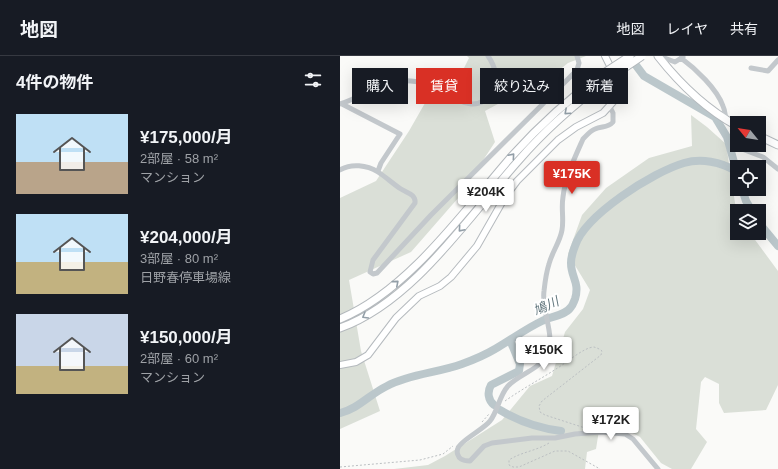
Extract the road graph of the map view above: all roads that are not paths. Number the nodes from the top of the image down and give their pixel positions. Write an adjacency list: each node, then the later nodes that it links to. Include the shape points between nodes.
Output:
1 (488, 56): 13 (street, via 493,63 496,78 490,96 480,103 459,102 428,85 403,80)
2 (576, 56): 23 (street, via 579,63 577,70 430,215 377,273 373,274 370,272 373,260 415,203 413,195)
3 (605, 56): 15 (main road, via 618,82 616,96)
4 (630, 56): 9 (highway, bridge)
5 (642, 56): 10 (highway, bridge)
6 (658, 56): 7 (street, via 675,62); 16 (highway, via 686,88)
7 (682, 57): 16 (street, via 718,96 724,107)
8 (778, 60): 11 (street, via 768,71)
9 (616, 68)
10 (620, 68)
11 (751, 68)
12 (572, 98): 24 (highway, one-way to 12, via 368,304 407,273 454,225 532,135)
13 (341, 104): 23 (street, via 400,134)
14 (576, 104): 25 (highway, one-way to 25, via 537,140 461,229 414,279 373,312)
15 (610, 107): 26 (main road, via 558,140 517,182 505,197 477,246 451,278 419,296 396,318 368,354 356,362); 27 (street, via 613,122 595,129 583,140 564,190 562,229 546,273 544,293 550,342 545,357 534,369 508,386 491,420 458,448 458,454 461,459 470,460 484,446 492,443 595,433 625,434 633,439)
16 (726, 119): 17 (highway)
17 (730, 122)
18 (766, 139): 19 (highway)
19 (778, 145)
20 (750, 152): 21 (street, via 763,157)
21 (778, 169)
22 (340, 170): 23 (street, via 346,166 357,166)
23 (378, 171)
24 (340, 319)
25 (340, 328)
26 (340, 365)
27 (658, 469)

